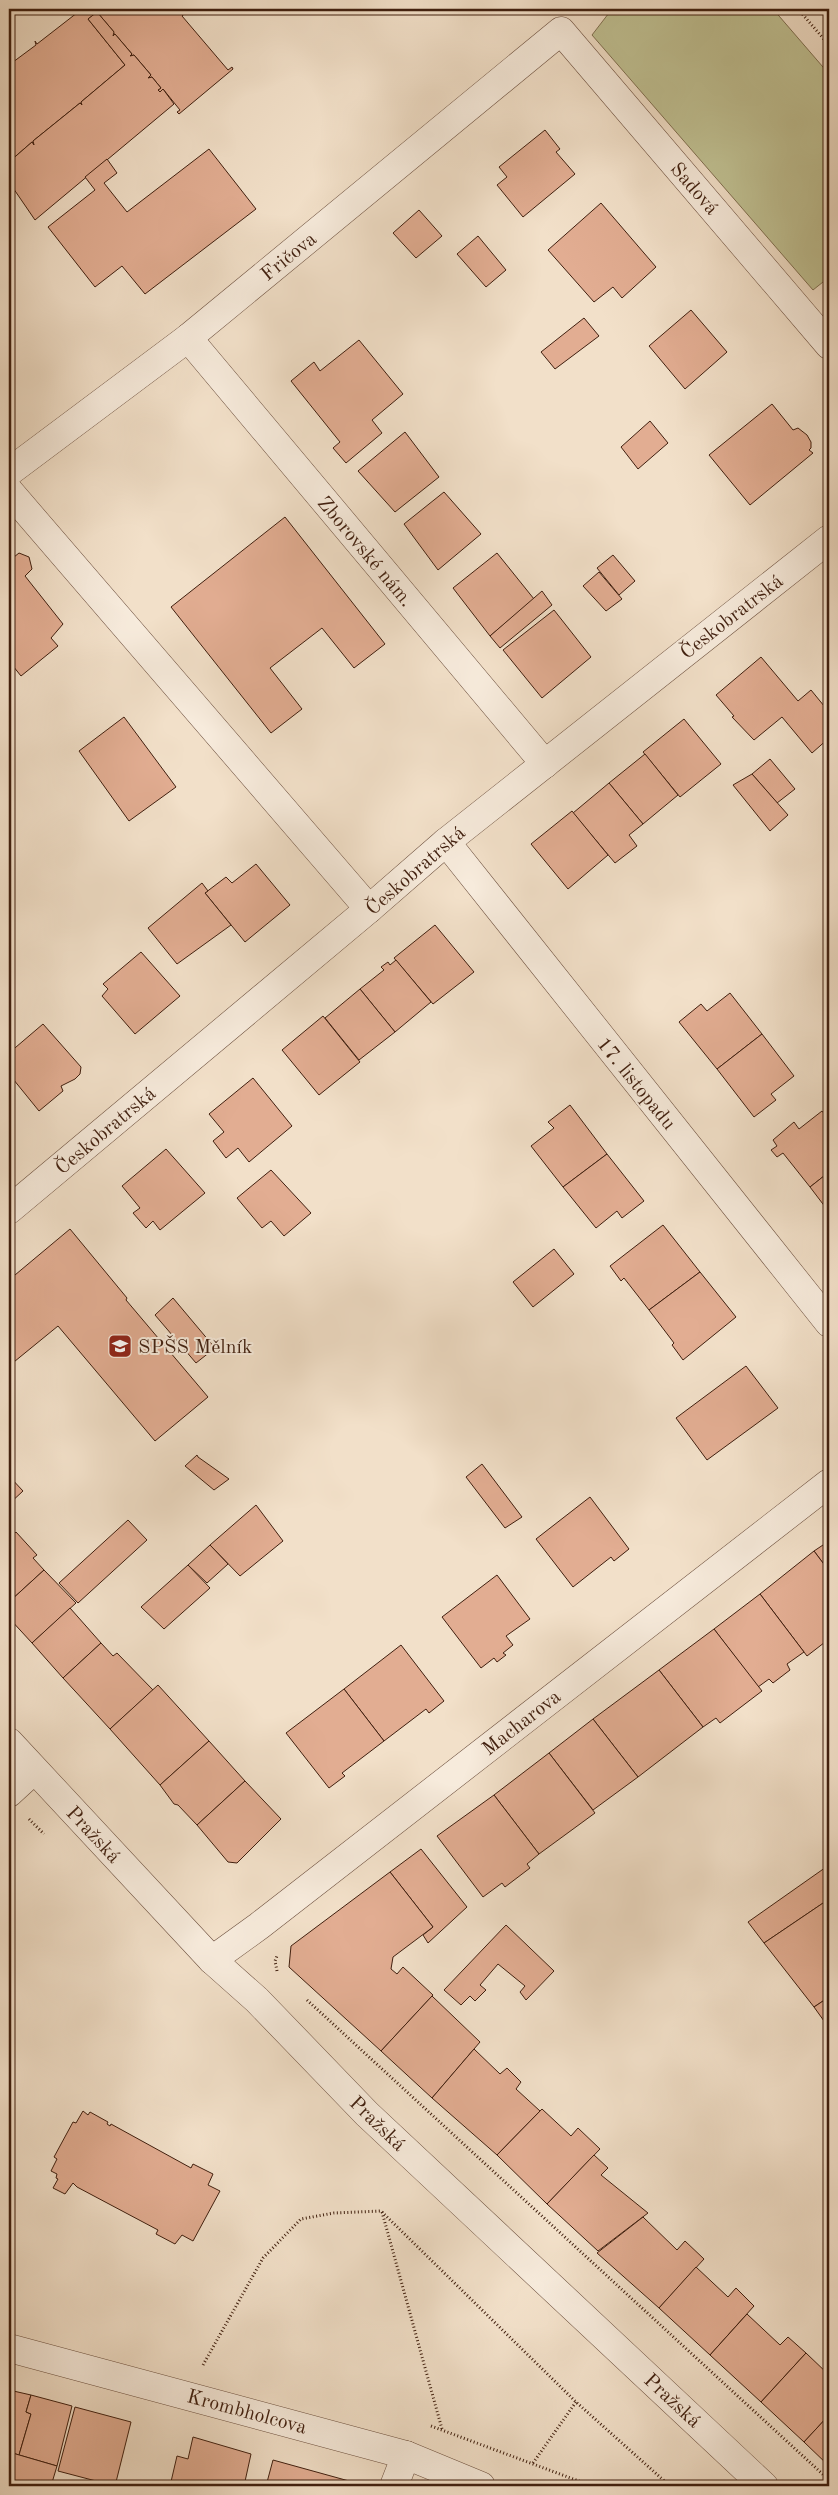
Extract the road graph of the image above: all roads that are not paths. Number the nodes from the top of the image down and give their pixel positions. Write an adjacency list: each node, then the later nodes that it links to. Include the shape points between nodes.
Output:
1 (561, 31): 2 (street, Fričova); 3 (street, Sadová)
2 (188, 338): 4 (street, Fričova); 7 (street, Zborovské nám.)
3 (829, 345)
4 (9, 472)
5 (9, 491): 9 (street)
6 (829, 538): 7 (street, Českobratrská)
7 (545, 764): 8 (street, Českobratrská)
8 (446, 842): 9 (street, Českobratrská); 11 (street, 17. listopadu)
9 (369, 909): 10 (street, Českobratrská)
10 (9, 1210)
11 (829, 1323)
12 (829, 1483): 16 (street, Macharova)
13 (9, 1742): 14 (street, Pražská)
14 (34, 1770): 15 (street); 16 (street, Pražská)
15 (9, 1792)
16 (212, 1960): 21 (street, Pražská, via 257,2000 367,2114)
17 (9, 2348): 18 (street, Krombholcova)
18 (406, 2455): 19 (street); 20 (street, Krombholcova)
19 (394, 2486)
20 (482, 2486)
21 (764, 2486)

